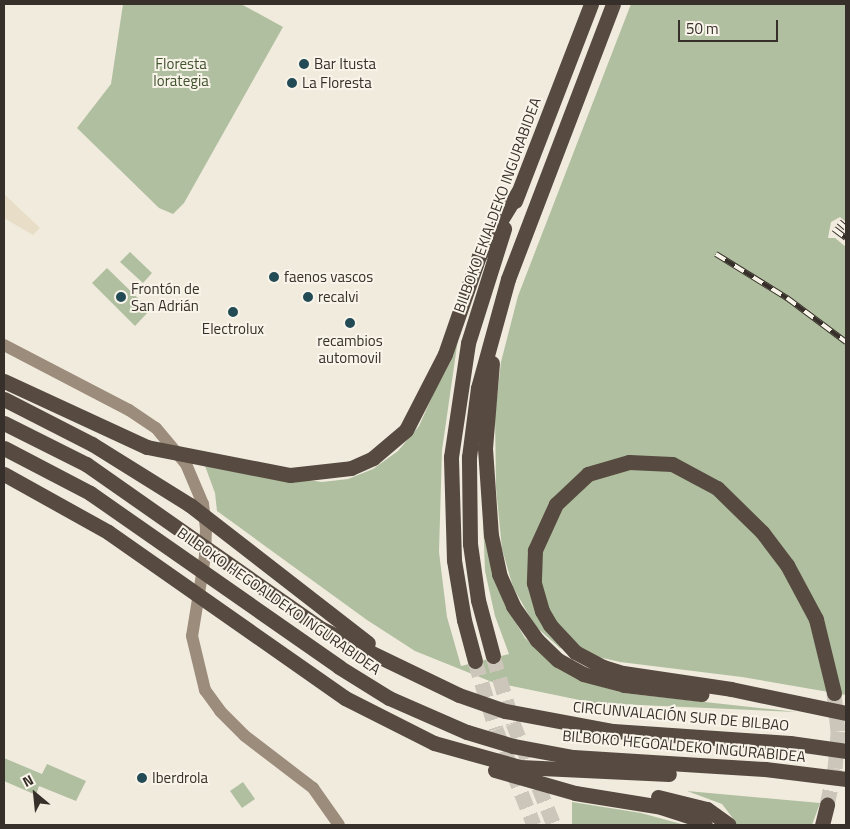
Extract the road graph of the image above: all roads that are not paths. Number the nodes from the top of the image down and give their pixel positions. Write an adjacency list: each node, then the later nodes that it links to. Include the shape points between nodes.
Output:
1 (591, 4): 3 (highway, BILBOKO EKIALDEKO INGURABIDEA)
2 (613, 4): 4 (highway, via 545,178)
3 (518, 192): 6 (highway, via 479,256 441,362 406,430 373,458 351,468 290,475 156,450 115,435); 12 (highway, BILBOKO EKIALDEKO INGURABIDEA, via 473,319 453,435 452,545 460,604)
4 (495, 322): 11 (highway, via 476,401 468,499 476,586); 15 (highway, via 485,448 491,535 499,574 513,606 537,640 558,660 605,681 690,693)
5 (4, 345): 23 (street, via 100,393 156,428 186,464 203,504 205,556 192,636 197,668 205,690 220,712 245,736 313,788)
6 (4, 381)
7 (4, 399): 13 (highway, via 92,444 190,505)
8 (4, 423): 13 (highway, BILBOKO HEGOALDEKO INGURABIDEA, via 86,464 322,629)
9 (4, 448): 19 (highway, BILBOKO HEGOALDEKO INGURABIDEA, via 90,493 339,667 389,698 459,728 513,746 573,757)
10 (4, 474): 18 (highway, via 108,532 345,698 384,720)
11 (493, 656)
12 (475, 661)
13 (401, 668): 17 (highway, CIRCUNVALACIÓN SUR DE BILBAO, via 468,698 559,722 613,731 790,743)
14 (834, 694): 15 (highway, via 816,619 787,565 762,532 717,488 672,464 629,462 588,474 556,504 535,550 534,583 542,611 562,641 588,660 638,676)
15 (797, 702): 16 (highway)
16 (846, 713)
17 (846, 751)
18 (460, 753): 19 (highway, via 520,767); 20 (highway)
19 (818, 774): 21 (highway, BILBOKO HEGOALDEKO INGURABIDEA)
20 (518, 778): 24 (highway, via 575,793 680,812); 25 (highway, via 693,803)
21 (846, 779)
22 (827, 806): 26 (highway)
23 (339, 825)
24 (705, 825)
25 (729, 825)
26 (822, 825)

